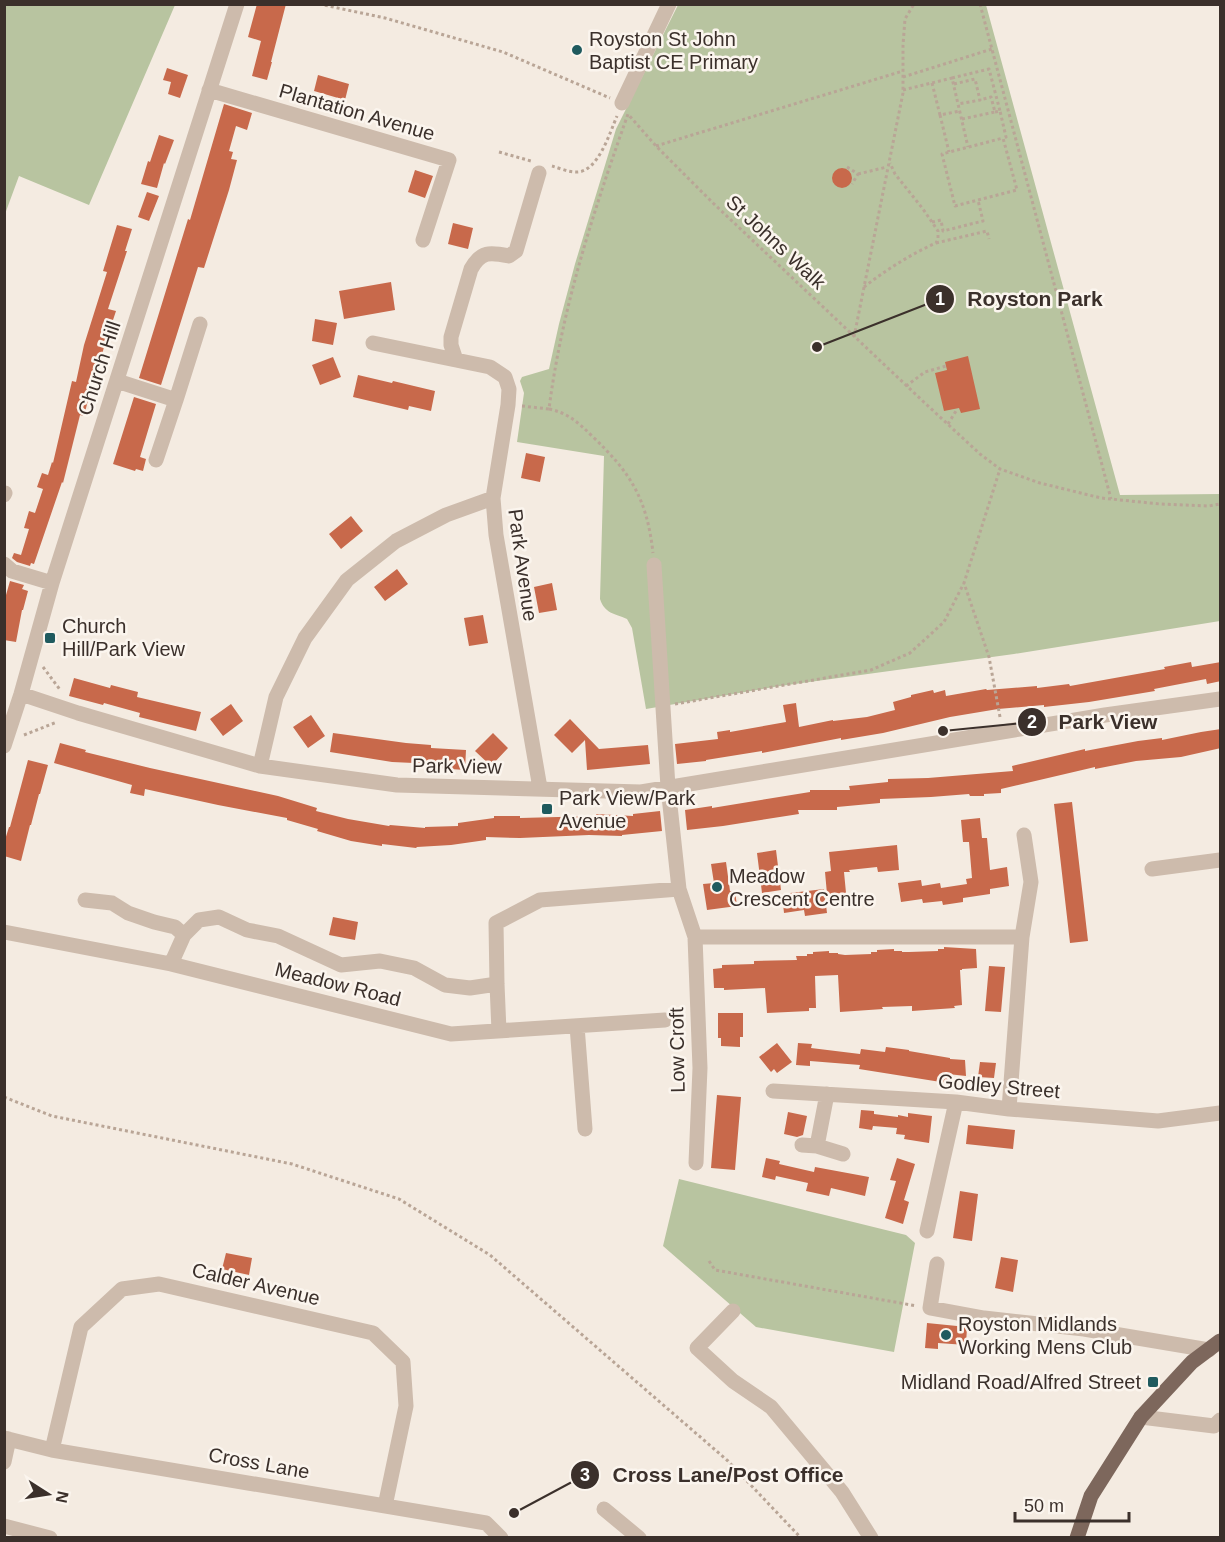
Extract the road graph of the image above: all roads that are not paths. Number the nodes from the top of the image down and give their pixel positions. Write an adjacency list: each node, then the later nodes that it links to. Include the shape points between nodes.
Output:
1 (237, 4): 3 (street, Church Hill)
2 (669, 4): 4 (street)
3 (209, 90): 6 (street, Plantation Avenue, via 449,160); 10 (street, Church Hill)
4 (625, 108)
5 (539, 166): 9 (street, via 516,251 509,256 483,255 471,269 451,337)
6 (423, 240)
7 (200, 324): 11 (street)
8 (373, 343): 9 (street, Park Avenue)
9 (456, 360): 13 (street, Park Avenue, via 490,367 505,377 509,389)
10 (117, 381): 11 (street); 16 (street, Church Hill)
11 (176, 400): 12 (street)
12 (156, 460)
13 (493, 498): 20 (street, via 446,515 396,540 347,580 304,638 276,697); 22 (street, Park Avenue, via 497,546)
14 (4, 564): 16 (street, via 12,571)
15 (654, 565): 21 (street, Low Croft)
16 (52, 583): 17 (street, Church Hill)
17 (21, 694): 19 (street, Church Hill); 20 (street, Park View)
18 (1221, 699): 21 (street, Park View)
19 (5, 745)
20 (260, 766): 22 (street, Park View, via 397,785)
21 (668, 787): 22 (street, Park View, via 641,792); 26 (street, Low Croft)
22 (540, 788)
23 (1024, 835): 31 (street, via 1031,882)
24 (1221, 860): 25 (street)
25 (1152, 869)
26 (679, 889): 30 (street, Low Croft); 33 (street, via 540,900 496,923)
27 (85, 900): 29 (street, via 112,903 175,927)
28 (4, 932): 32 (street, Meadow Road)
29 (184, 935): 32 (street); 33 (street, via 199,920 219,917 247,930 278,936 342,964 380,961 414,968 445,985 470,988)
30 (695, 937): 31 (street); 44 (street, Low Croft, via 700,1068)
31 (1022, 937): 40 (street)
32 (171, 964): 36 (street, Meadow Road, via 451,1034)
33 (497, 984): 36 (street)
34 (665, 1020): 35 (street, Meadow Road)
35 (577, 1026): 36 (street, Meadow Road); 42 (street)
36 (499, 1031)
37 (773, 1091): 38 (street, Godley Street)
38 (827, 1094): 39 (street, Godley Street); 43 (street, via 809,1146)
39 (956, 1102): 40 (street, Godley Street); 45 (street)
40 (1009, 1108): 41 (street, Godley Street, via 1158,1120)
41 (1221, 1113)
42 (585, 1129)
43 (843, 1154)
44 (696, 1163)
45 (927, 1231)
46 (937, 1264): 48 (street, via 930,1308)
47 (733, 1311): 60 (street, via 697,1348 733,1381 771,1407 842,1492)
48 (1215, 1346): 49 (main road, via 1192,1362)
49 (1141, 1417): 50 (street, via 1214,1426); 61 (main road, via 1091,1496)
50 (1221, 1420)
51 (7, 1439): 52 (street, Cross Lane); 53 (street)
52 (52, 1450): 54 (street, Cross Lane); 54 (street, Calder Avenue, via 81,1327 122,1289 159,1284 373,1333 403,1362 406,1406)
53 (4, 1462)
54 (385, 1506): 59 (street, Cross Lane, via 486,1523)
55 (604, 1509): 57 (street)
56 (4, 1526): 58 (street)
57 (639, 1537)
58 (50, 1538)
59 (501, 1538)
60 (871, 1538)
61 (1077, 1538)

